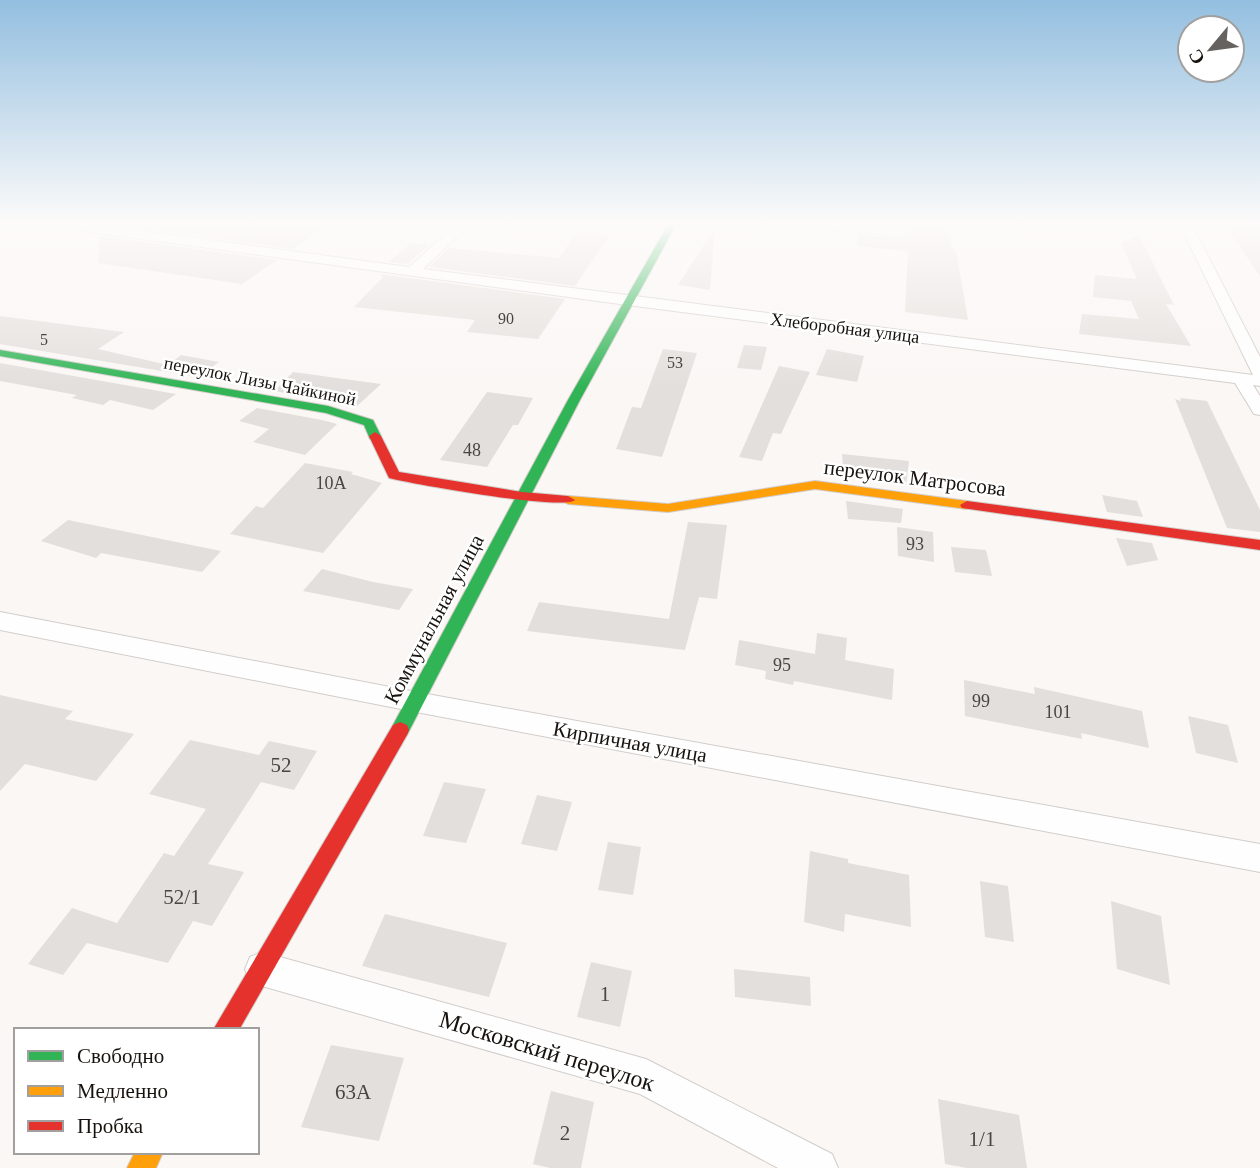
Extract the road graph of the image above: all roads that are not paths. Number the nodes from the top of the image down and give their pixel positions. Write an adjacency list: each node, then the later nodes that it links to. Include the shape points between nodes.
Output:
1 (459, 278): 4 (street, Хлеборобная улица)
2 (641, 278): 4 (street, Коммунальная улица)
3 (1212, 278): 6 (street)
4 (627, 301): 7 (street, Хлеборобная улица); 10 (street, Коммунальная улица)
5 (0, 353): 10 (street, переулок Лизы Чайкиной, via 328,411 369,423 394,475)
6 (1260, 373)
7 (1240, 378): 8 (street, Хлеборобная улица); 9 (street)
8 (1260, 381)
9 (1260, 410)
10 (522, 496): 11 (street, переулок Матросова, via 668,508 815,485); 13 (street, Коммунальная улица)
11 (1260, 545)
12 (0, 621): 13 (street, Кирпичная улица)
13 (415, 702): 14 (street, Кирпичная улица); 15 (street, Коммунальная улица)
14 (1260, 858)
15 (262, 969): 16 (street, Коммунальная улица); 17 (street, Московский переулок, via 646,1077)
16 (226, 1028)
17 (818, 1168)

